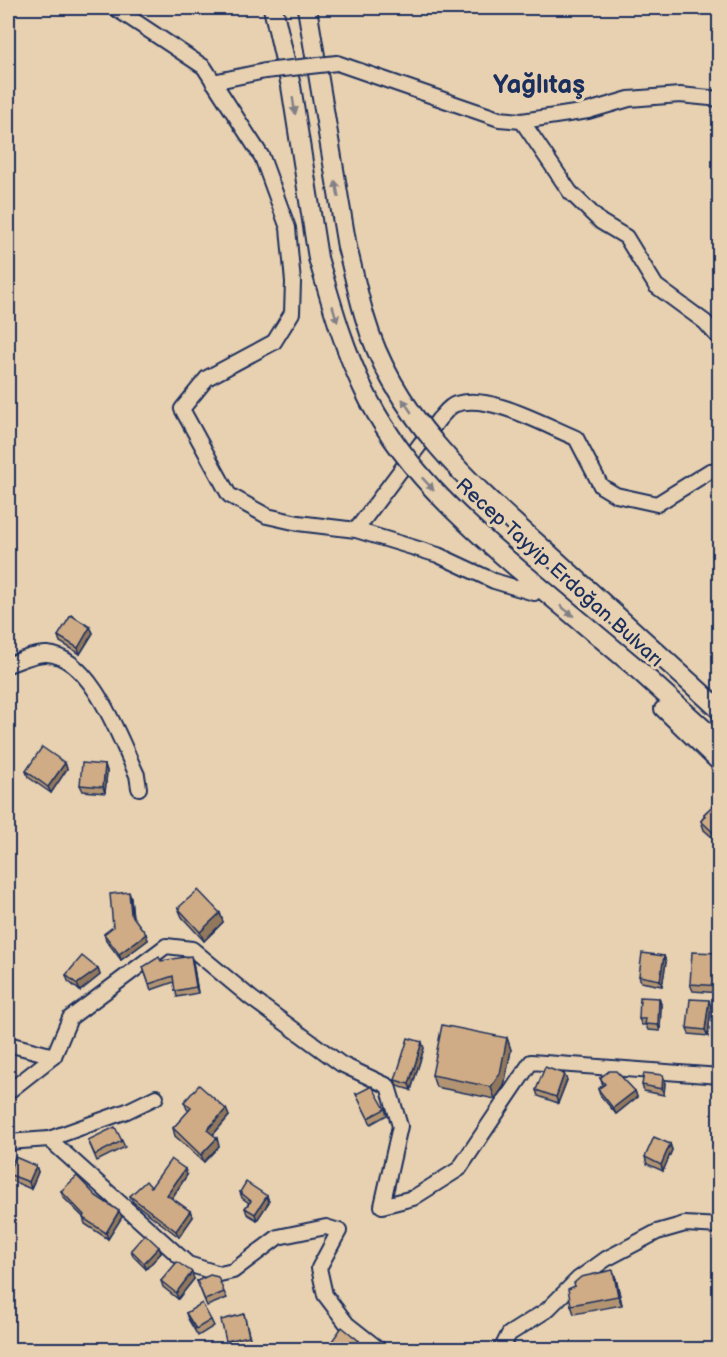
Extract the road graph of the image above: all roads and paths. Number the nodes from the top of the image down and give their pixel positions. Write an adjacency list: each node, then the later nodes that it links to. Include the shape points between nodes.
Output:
1 (116, 8): 4 (street, via 204,67)
2 (273, 8): 14 (main road, Recep Tayyip Erdoğan Bulvarı, one-way to 14, bridge, via 291,86 318,258 337,323 363,388 390,436 451,508)
3 (307, 8): 13 (main road, Recep Tayyip Erdoğan Bulvarı, one-way to 3, bridge, via 447,458 400,396 365,319 347,247)
4 (213, 82): 6 (street, bridge, via 337,63 499,119); 9 (street, via 246,129 274,184 288,228 292,313 273,342 207,378 182,410 229,495 267,516 298,524)
5 (720, 99): 6 (street, via 680,95 629,99 588,111)
6 (522, 121): 7 (street, via 570,192 600,222 626,237 656,286 705,322)
7 (720, 339)
8 (720, 470): 9 (street, via 710,471 657,504 616,495 601,486 576,438 492,404 453,404)
9 (356, 530): 10 (street, via 438,555 494,581)
10 (534, 593)
11 (8, 665): 16 (street, via 44,654 58,656 78,668 95,690 137,775)
12 (662, 709): 15 (street)
13 (720, 710)
14 (720, 744)
15 (720, 765)
16 (139, 788)
17 (8, 1044): 18 (street)
18 (54, 1056): 19 (street, via 70,1018 166,946 192,950 341,1064 387,1086 400,1126 382,1206 413,1198 459,1169 531,1062); 20 (street)
19 (720, 1076)
20 (8, 1092)
21 (156, 1097): 22 (street)
22 (49, 1139): 23 (street); 25 (street, via 188,1264 209,1271 233,1272 278,1237 326,1227 339,1231 319,1268 325,1295 347,1324)
23 (8, 1142)
24 (720, 1226): 26 (street, via 685,1224 657,1232 606,1259 546,1310 509,1334)
25 (380, 1350)
26 (501, 1350)

